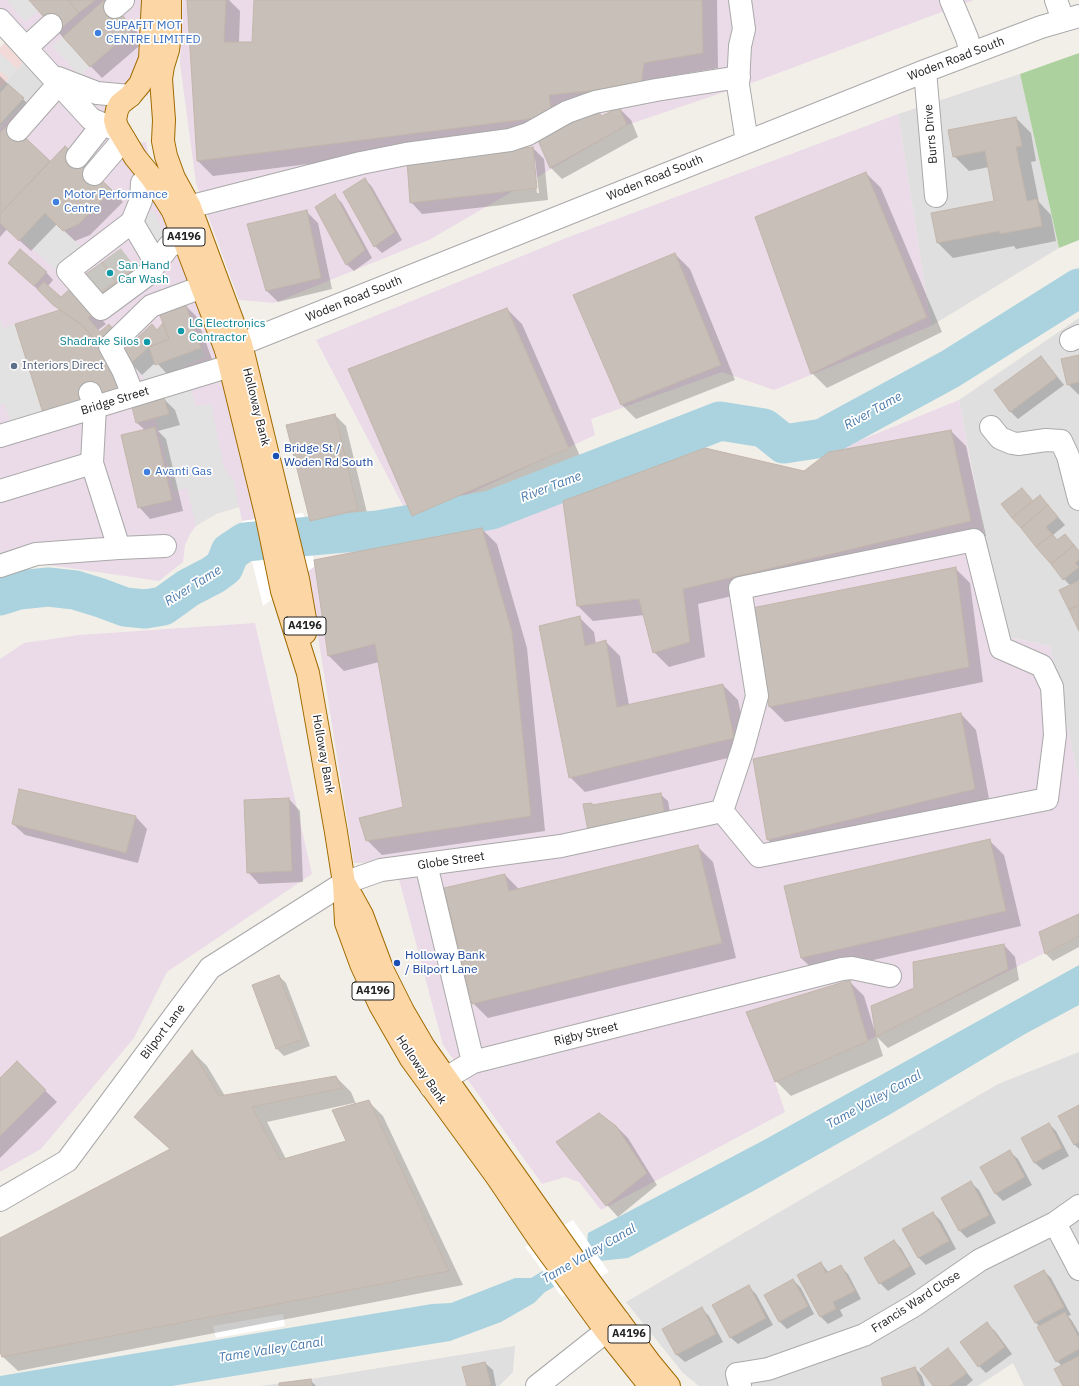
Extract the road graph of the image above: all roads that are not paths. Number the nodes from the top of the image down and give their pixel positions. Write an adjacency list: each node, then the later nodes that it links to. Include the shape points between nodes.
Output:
1 (153, 0): 14 (main road, via 150,59 140,84)
2 (170, 0): 15 (main road, A4196, via 170,34 161,79)
3 (740, 0): 12 (street, via 744,29)
4 (951, 0): 10 (street)
5 (1056, 0): 6 (street)
6 (1071, 18): 10 (street, Woden Road South)
7 (0, 20): 9 (street)
8 (51, 25): 9 (street)
9 (26, 48): 13 (street)
10 (971, 53): 11 (street, Woden Road South)
11 (925, 71): 18 (street, Woden Road South); 22 (street, Burrs Drive)
12 (738, 76): 18 (street); 23 (street, via 595,102 567,112 528,134 510,140 406,154 361,163)
13 (58, 79): 14 (street, via 97,93); 16 (street); 17 (street, via 92,119)
14 (130, 96): 15 (main road, via 148,96 158,103); 17 (main road, via 117,110 115,120)
15 (163, 118): 17 (main road, via 162,130 146,142 138,143); 23 (main road, A4196, via 163,141)
16 (18, 130)
17 (120, 136): 19 (street); 20 (street); 21 (main road, A4196)
18 (747, 142): 28 (street, Woden Road South)
19 (77, 157)
20 (100, 179)
21 (147, 180): 23 (main road, A4196); 24 (street)
22 (936, 196)
23 (181, 209): 25 (main road, A4196); 28 (main road, A4196)
24 (132, 222): 26 (street); 26 (street, via 108,249 88,264 68,271 102,309 111,295 131,281 147,275)
25 (185, 240): 26 (street, via 169,246); 27 (main road, A4196)
26 (156, 263)
27 (202, 287): 28 (main road, A4196); 29 (street, via 151,306 135,331 110,346)
28 (232, 352): 29 (street, Bridge Street); 41 (main road, Holloway Bank / A4196, via 290,585 305,619 308,673)
29 (133, 395): 30 (street, Bridge Street)
30 (92, 400): 32 (street, Bridge Street); 33 (street)
31 (991, 427): 35 (street, via 1000,438 1012,444 1046,440 1061,442 1068,456)
32 (2, 433)
33 (92, 463): 34 (street); 37 (street)
34 (0, 491)
35 (1079, 499)
36 (165, 546): 37 (street)
37 (119, 548): 38 (street, via 36,554)
38 (0, 566)
39 (722, 811): 39 (street, via 759,856 1047,800 1055,735 1052,687 1042,666 1001,648 974,540 740,588 757,696); 40 (street, Globe Street, via 561,846)
40 (426, 864): 41 (street, Globe Street, via 381,870); 43 (street)
41 (344, 883): 44 (main road, Holloway Bank / A4196, via 362,915 383,971 424,1047); 45 (street, Bilport Lane, via 210,968 67,1160)
42 (890, 976): 43 (street, Rigby Street, via 852,968 842,969)
43 (473, 1062): 44 (street, Rigby Street)
44 (439, 1083): 49 (main road, Holloway Bank / A4196)
45 (0, 1200)
46 (1079, 1206): 47 (street, Francis Ward Close)
47 (1055, 1223): 48 (street); 53 (street, Francis Ward Close, via 980,1260 915,1306 864,1335 768,1369 737,1374)
48 (1079, 1269)
49 (612, 1326): 50 (street); 51 (main road, A4196); 52 (main road, A4196)
50 (537, 1386)
51 (650, 1386)
52 (668, 1386)
53 (740, 1386)

